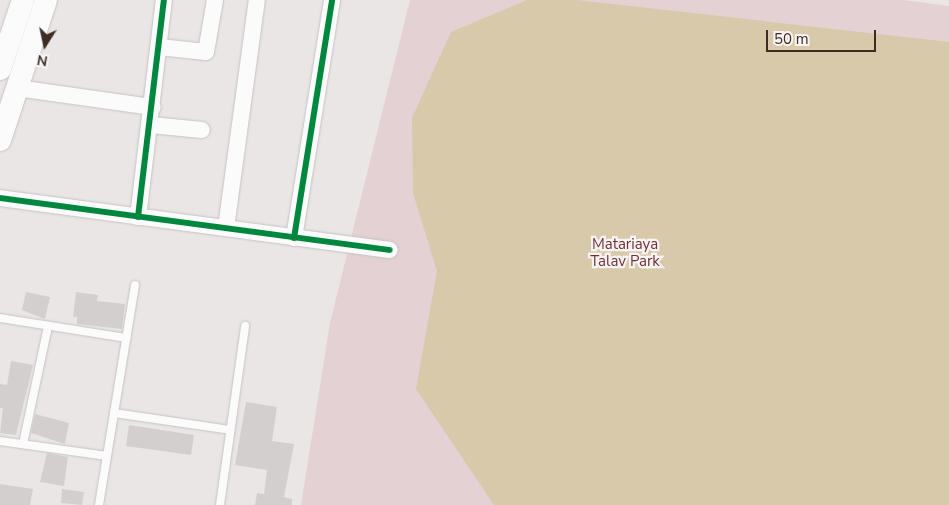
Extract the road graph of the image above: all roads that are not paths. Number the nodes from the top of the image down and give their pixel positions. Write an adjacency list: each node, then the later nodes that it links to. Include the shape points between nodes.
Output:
1 (23, 0): 7 (main road)
2 (46, 0): 10 (main road)
3 (164, 0): 8 (street)
4 (215, 0): 8 (street, via 206,52)
5 (256, 0): 17 (street)
6 (332, 0): 18 (street)
7 (3, 47): 9 (main road)
8 (159, 48): 11 (street)
9 (0, 69)
10 (17, 88): 11 (street); 14 (main road)
11 (153, 106): 12 (street)
12 (151, 125): 13 (street); 16 (street)
13 (202, 130)
14 (0, 140)
15 (0, 198): 16 (street)
16 (138, 217): 17 (street)
17 (226, 228): 18 (street)
18 (294, 238): 19 (street)
19 (390, 250)
20 (134, 285): 24 (lane)
21 (0, 318): 22 (lane)
22 (48, 326): 24 (lane); 28 (lane)
23 (245, 326): 26 (lane)
24 (126, 338): 25 (lane)
25 (114, 413): 26 (lane); 29 (lane)
26 (230, 430): 31 (lane)
27 (0, 441): 28 (lane)
28 (23, 444): 29 (lane)
29 (107, 456): 30 (lane)
30 (99, 505)
31 (220, 505)

